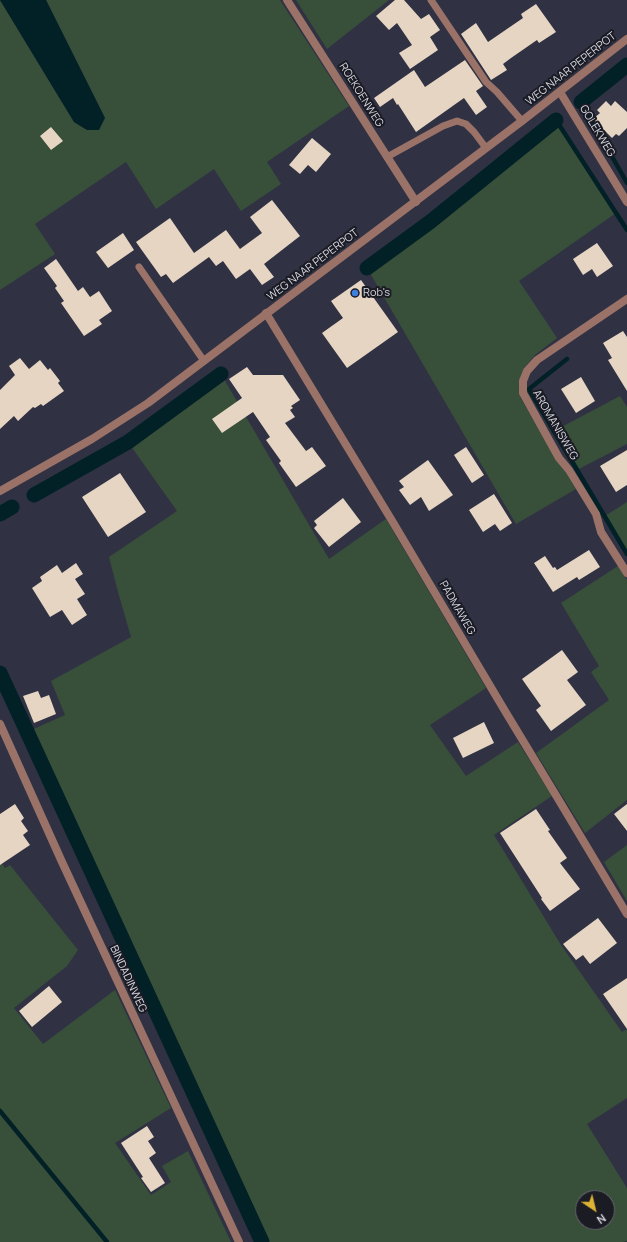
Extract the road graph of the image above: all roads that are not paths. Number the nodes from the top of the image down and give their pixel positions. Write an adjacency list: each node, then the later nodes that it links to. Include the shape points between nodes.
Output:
1 (287, 0): 7 (street, ROEKOENWEG)
2 (431, 0): 5 (lane, via 486,82 498,92)
3 (627, 39): 4 (street, WEG NAAR PEPERPOT)
4 (560, 92): 5 (street, WEG NAAR PEPERPOT); 9 (street, GOLEKWEG)
5 (522, 121): 6 (street, WEG NAAR PEPERPOT)
6 (486, 148): 7 (lane, via 466,124 457,121); 8 (street, WEG NAAR PEPERPOT)
7 (387, 157): 8 (street, ROEKOENWEG)
8 (416, 202): 12 (street, WEG NAAR PEPERPOT)
9 (627, 202)
10 (139, 267): 13 (lane)
11 (627, 299): 15 (street, AROMANISWEG, via 537,360 527,371 523,381 523,393 559,458 596,514 601,532)
12 (266, 314): 13 (street, WEG NAAR PEPERPOT); 17 (street, PADMAWEG)
13 (204, 361): 14 (street, WEG NAAR PEPERPOT, via 148,403 85,443)
14 (0, 491)
15 (627, 573)
16 (0, 724): 18 (street, BINDADINWEG)
17 (627, 914)
18 (239, 1242)

